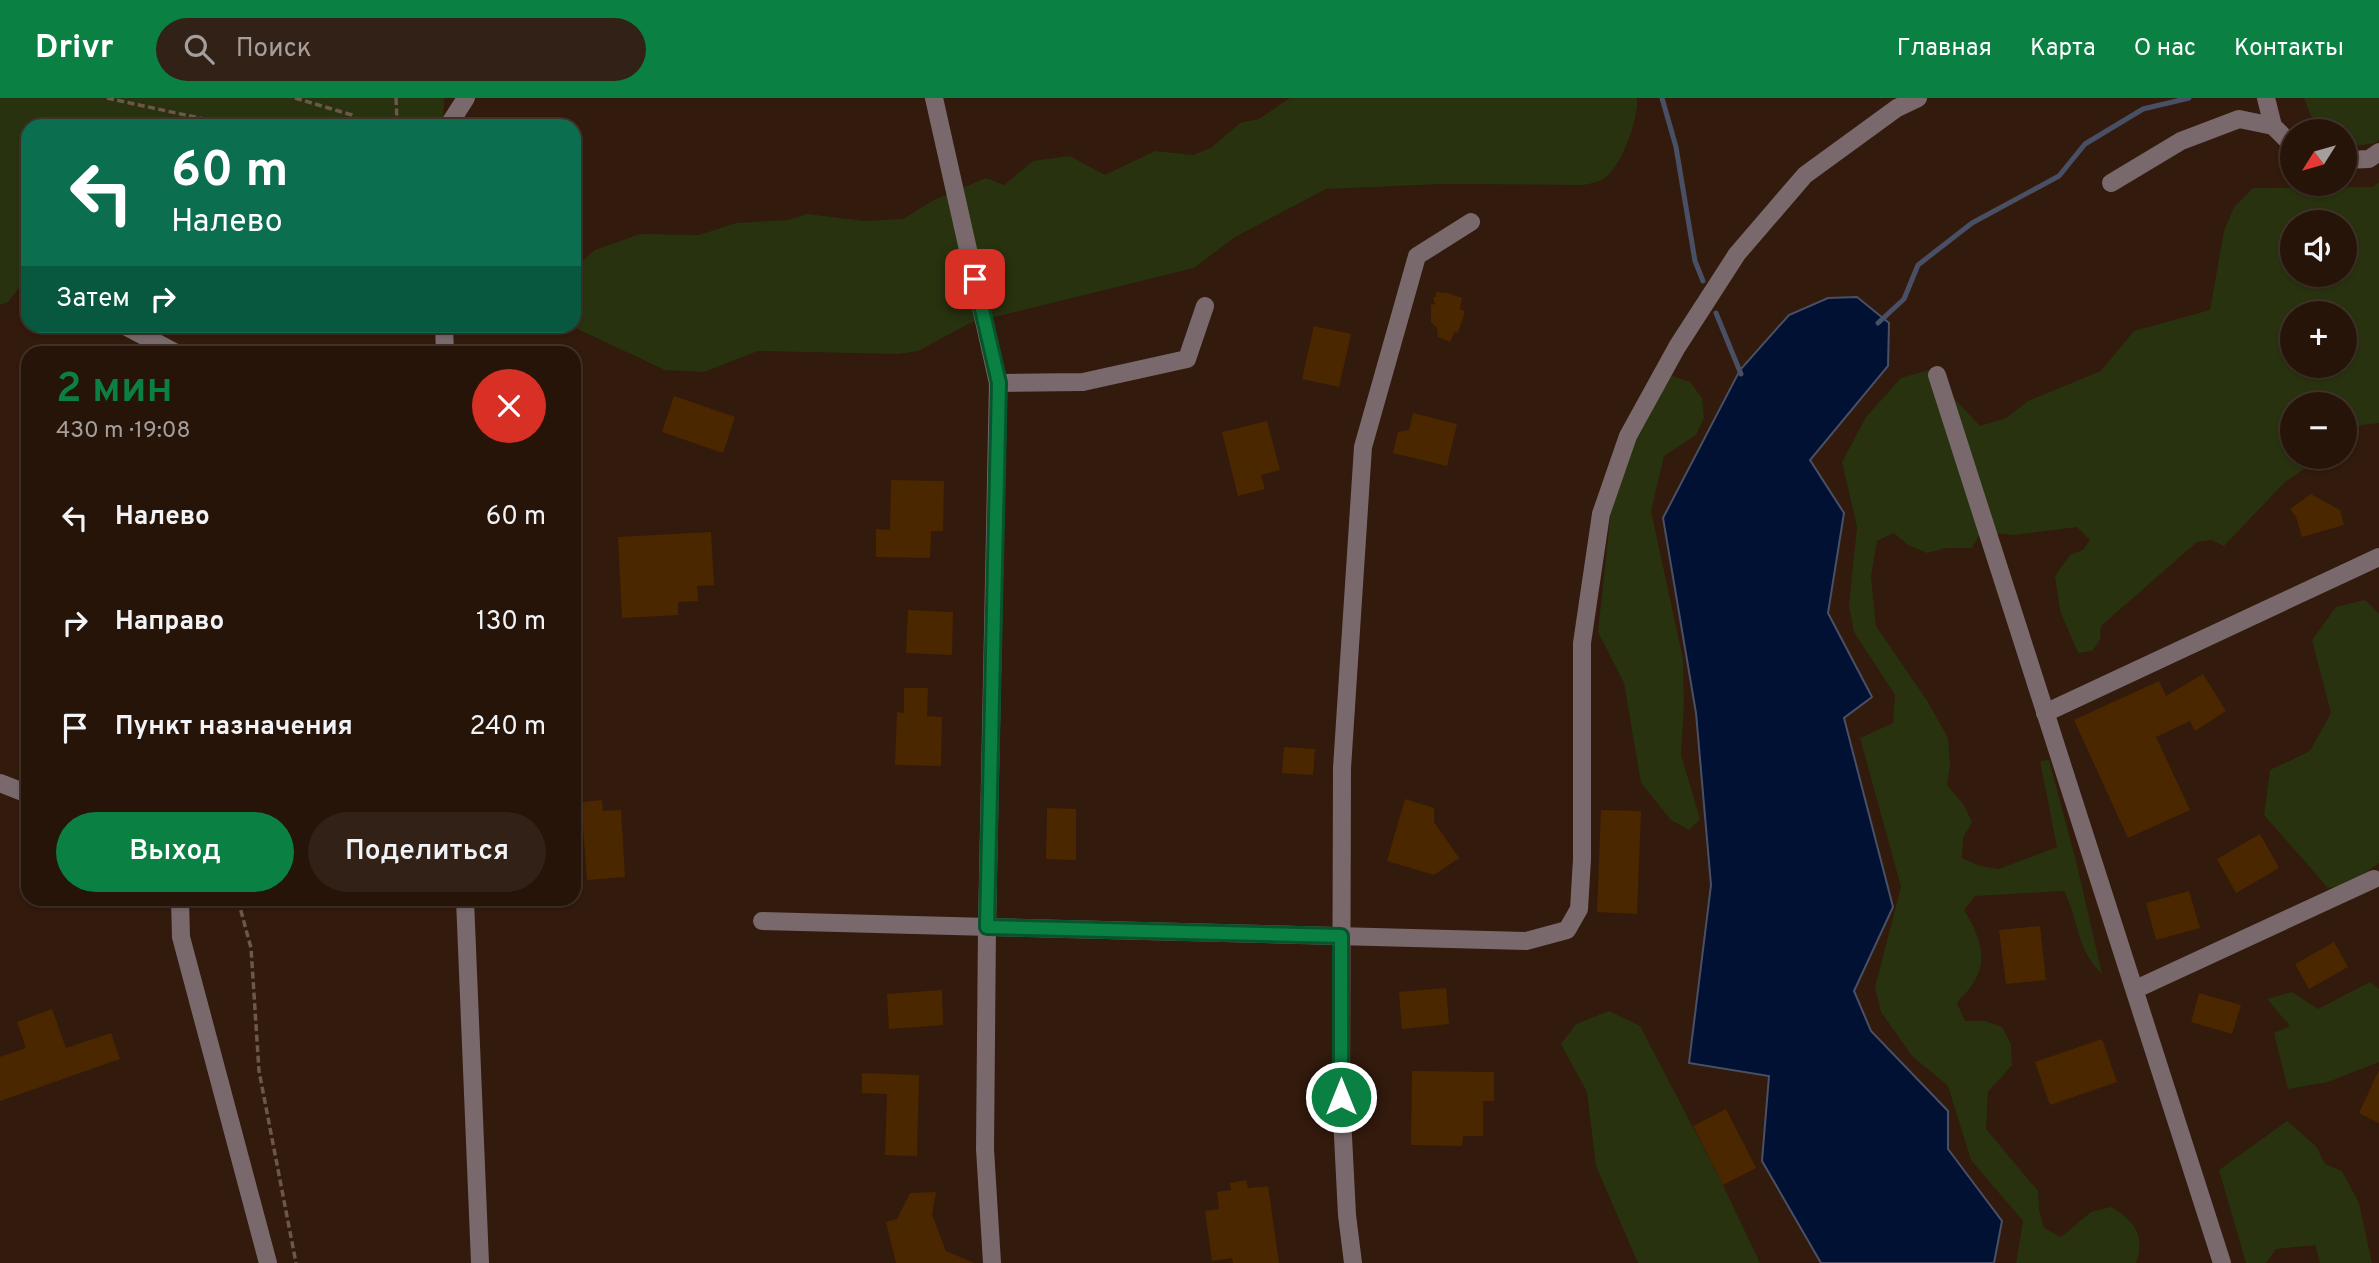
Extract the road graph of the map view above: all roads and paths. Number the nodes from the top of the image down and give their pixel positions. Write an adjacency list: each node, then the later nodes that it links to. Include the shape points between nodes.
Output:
1 (107, 98): 8 (path)
2 (295, 98): 9 (path)
3 (396, 98): 10 (path)
4 (466, 98): 11 (street)
5 (934, 98): 22 (street)
6 (1918, 98): 33 (street, via 1897,108 1805,175 1737,254 1677,347 1628,436 1601,514 1582,643 1582,859 1579,909 1567,930 1526,941)
7 (2266, 98): 12 (street)
8 (204, 119)
9 (356, 119)
10 (397, 119)
11 (452, 119)
12 (2273, 126): 13 (street); 16 (street, via 2239,119 2182,141)
13 (2280, 133)
14 (2379, 152): 15 (street)
15 (2357, 160)
16 (2110, 183)
17 (1471, 222): 33 (street, via 1417,256 1363,447 1342,768)
18 (1205, 306): 22 (street, via 1187,359 1083,382)
19 (138, 333): 20 (street)
20 (163, 346)
21 (1937, 375): 24 (street)
22 (999, 383): 32 (street)
23 (2379, 557): 24 (street)
24 (2045, 713): 34 (street)
25 (0, 783): 26 (street)
26 (21, 791)
27 (2374, 879): 34 (street)
28 (180, 906): 35 (street, via 181,937)
29 (240, 906): 36 (path, via 251,948 259,1071)
30 (465, 906): 37 (street)
31 (762, 921): 32 (street)
32 (987, 927): 33 (street); 38 (street, via 985,1149)
33 (1341, 936): 39 (street, via 1341,1097)
34 (2136, 989): 40 (street)
35 (268, 1263)
36 (296, 1263)
37 (480, 1263)
38 (992, 1263)
39 (1353, 1263)
40 (2222, 1263)

